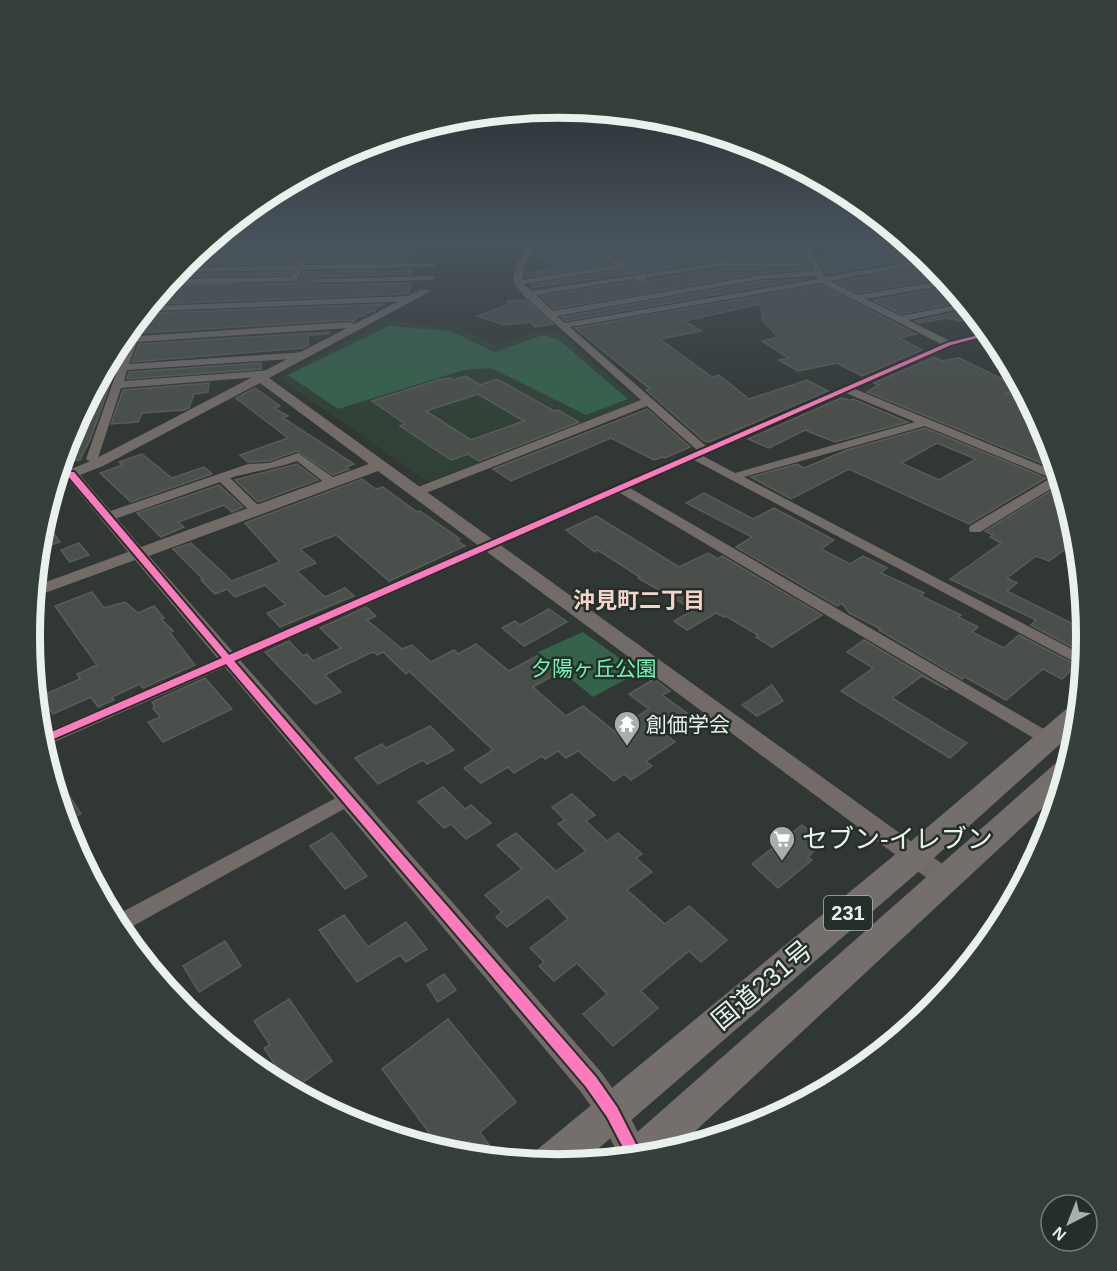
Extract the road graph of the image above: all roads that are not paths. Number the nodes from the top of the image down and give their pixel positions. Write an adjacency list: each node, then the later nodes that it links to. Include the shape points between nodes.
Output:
1 (368, 300): 7 (street)
2 (409, 300): 11 (street)
3 (535, 300): 9 (street)
4 (629, 300): 9 (street)
5 (690, 300): 12 (street)
6 (862, 300): 10 (street)
7 (159, 307)
8 (959, 307): 10 (street)
9 (552, 314): 12 (street)
10 (901, 320): 16 (street)
11 (359, 327): 14 (street); 17 (street)
12 (563, 327): 23 (street)
13 (980, 336): 16 (street)
14 (134, 339)
15 (132, 343): 19 (street)
16 (949, 344): 22 (street)
17 (304, 356): 19 (street); 20 (street)
18 (115, 368): 19 (street)
19 (123, 368): 21 (street)
20 (267, 376): 21 (street); 26 (street); 27 (street)
21 (117, 385): 26 (street, via 92,459)
22 (846, 389): 24 (street); 25 (street)
23 (647, 402): 25 (street); 36 (street)
24 (926, 422): 29 (street); 32 (street)
25 (700, 454): 32 (street); 35 (street)
26 (98, 463): 28 (street)
27 (381, 465): 34 (street); 36 (street)
28 (67, 473)
29 (1051, 474)
30 (66, 475): 38 (street)
31 (222, 477): 34 (street, via 298,456); 37 (street); 38 (street)
32 (733, 477): 43 (street)
33 (1053, 482): 39 (street)
34 (333, 483): 37 (street)
35 (621, 488): 40 (street); 47 (street)
36 (417, 492): 40 (street)
37 (258, 511): 41 (street)
38 (107, 517): 41 (street)
39 (975, 529)
40 (490, 545): 44 (street); 50 (street)
41 (140, 554): 42 (street); 44 (street)
42 (43, 589)
43 (1075, 657)
44 (227, 660): 46 (street); 49 (street)
45 (1069, 720): 47 (highway, 国道231号 / 231)
46 (50, 737)
47 (1048, 739): 50 (highway, 国道231号 / 231)
48 (1056, 779): 51 (highway, 国道231号 / 231)
49 (347, 799): 52 (street); 53 (street, via 591,1082)
50 (914, 856): 51 (street); 53 (highway, 国道231号 / 231)
51 (947, 879): 54 (highway, 国道231号 / 231)
52 (126, 920)
53 (612, 1112): 55 (street); 56 (highway, 国道231号 / 231)
54 (652, 1145)
55 (631, 1148)
56 (563, 1154)

